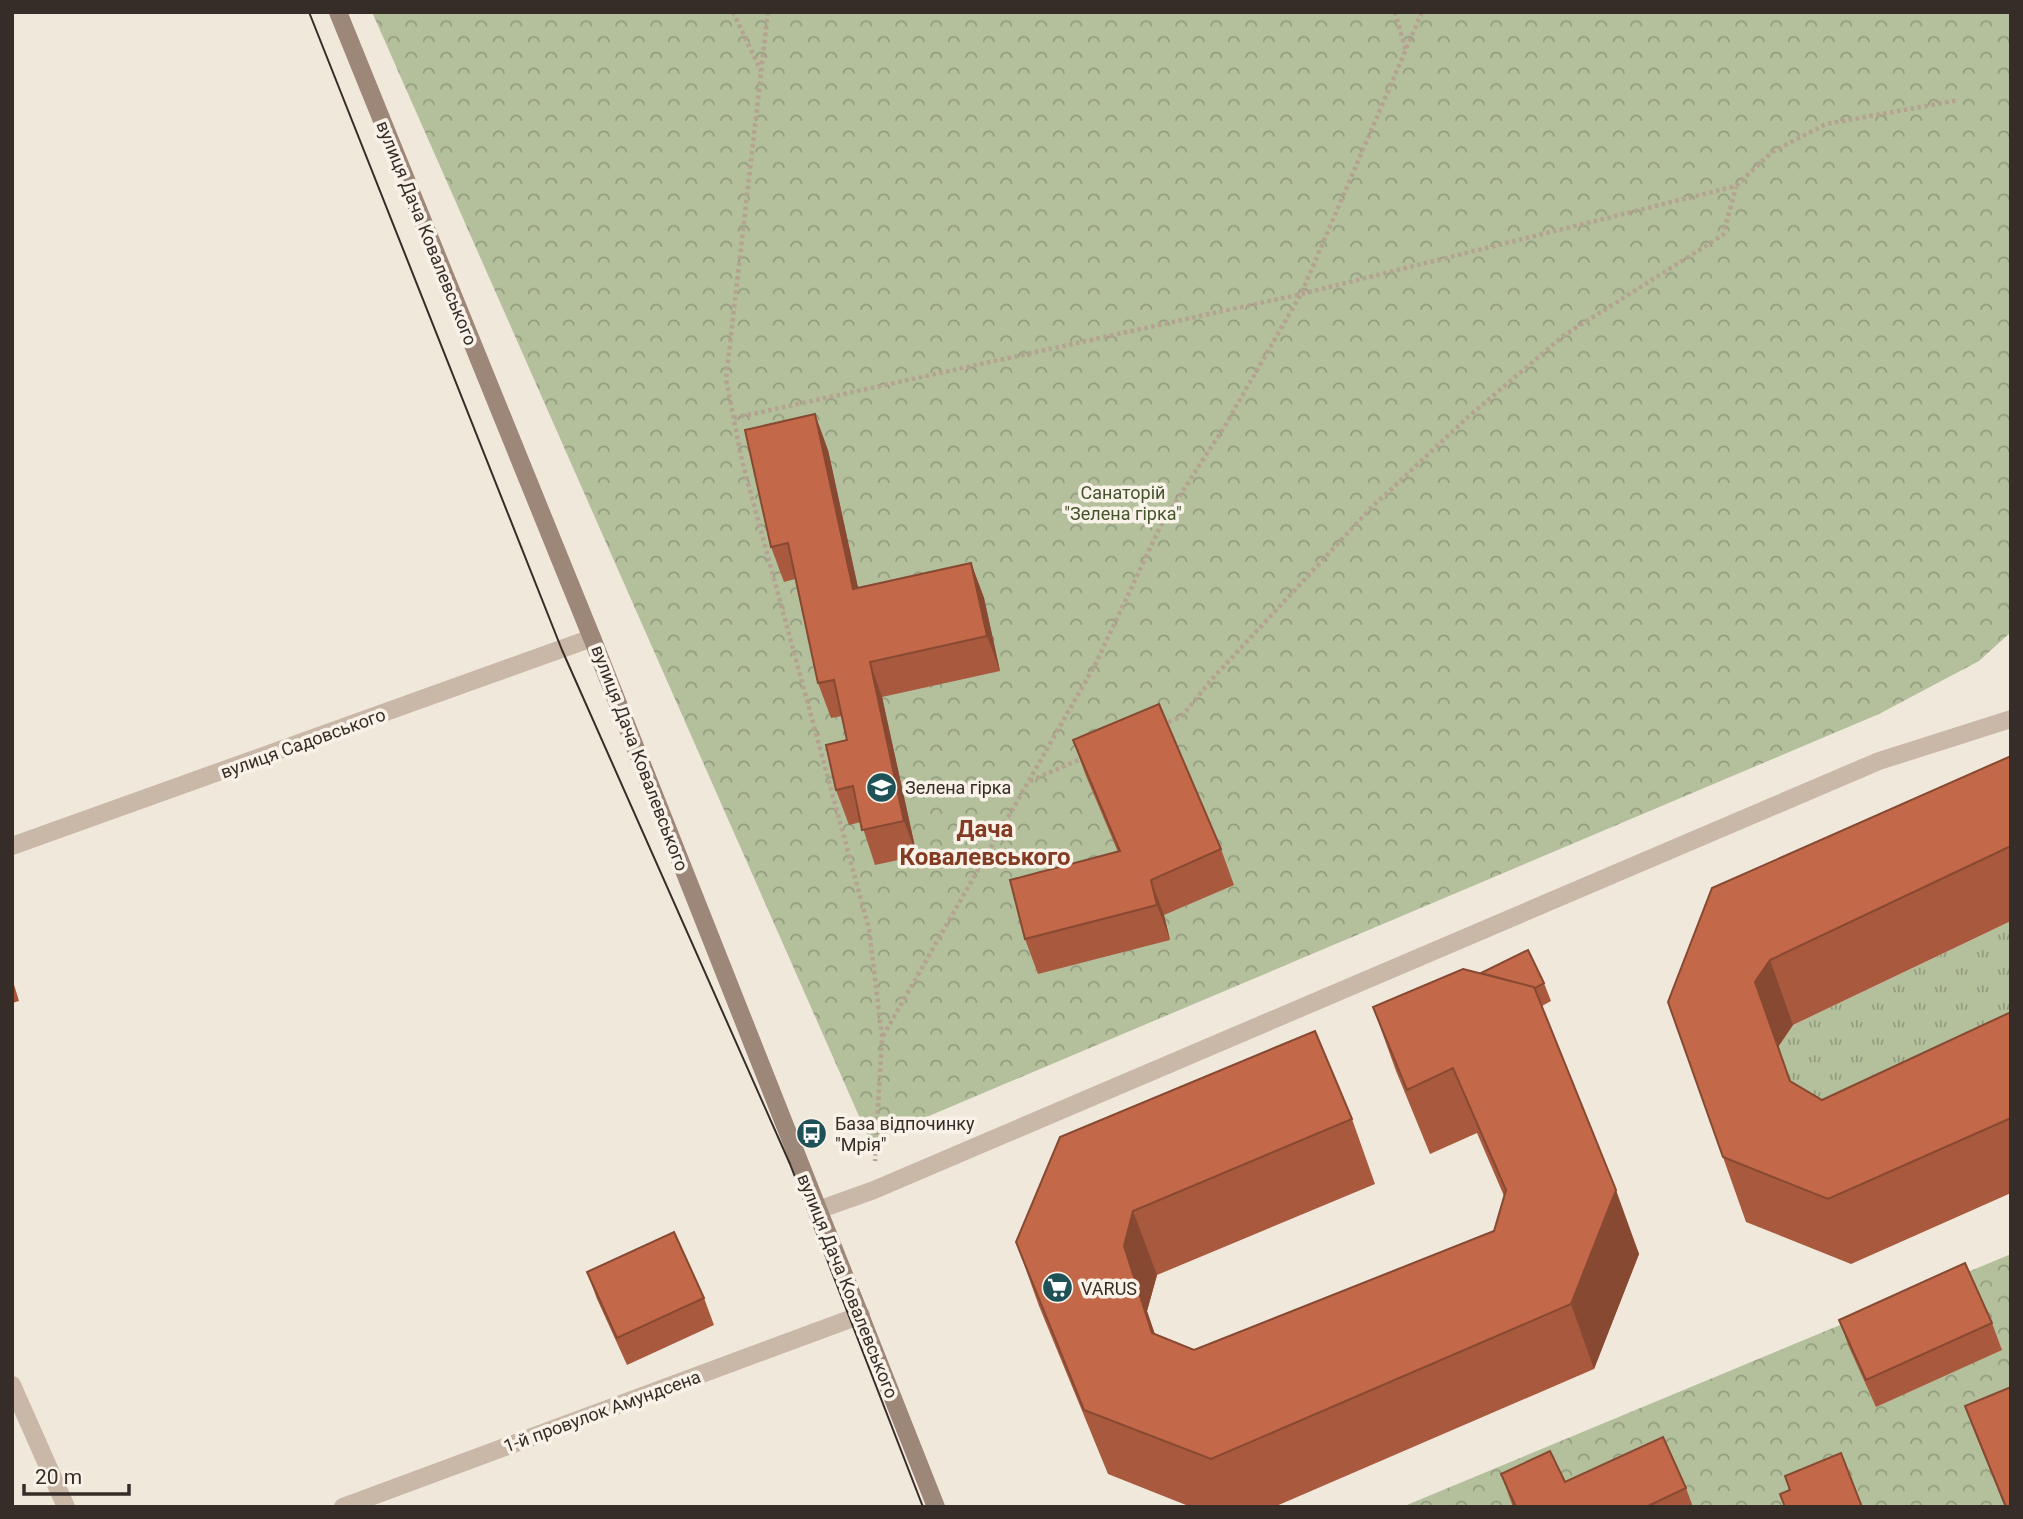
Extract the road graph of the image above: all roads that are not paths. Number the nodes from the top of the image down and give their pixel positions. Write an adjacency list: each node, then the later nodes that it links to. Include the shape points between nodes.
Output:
1 (338, 12): 2 (street, вулиця Дача Ковалевського)
2 (592, 638): 4 (street, вулиця Садовського); 5 (street, вулиця Дача Ковалевського)
3 (2011, 719): 5 (street, via 1879,761)
4 (12, 846)
5 (818, 1210): 6 (street, вулиця Дача Ковалевського)
6 (860, 1315): 9 (street, 1-й провулок Амундсена); 10 (street, вулиця Дача Ковалевського)
7 (12, 1385): 8 (street)
8 (66, 1507)
9 (343, 1507)
10 (936, 1507)

